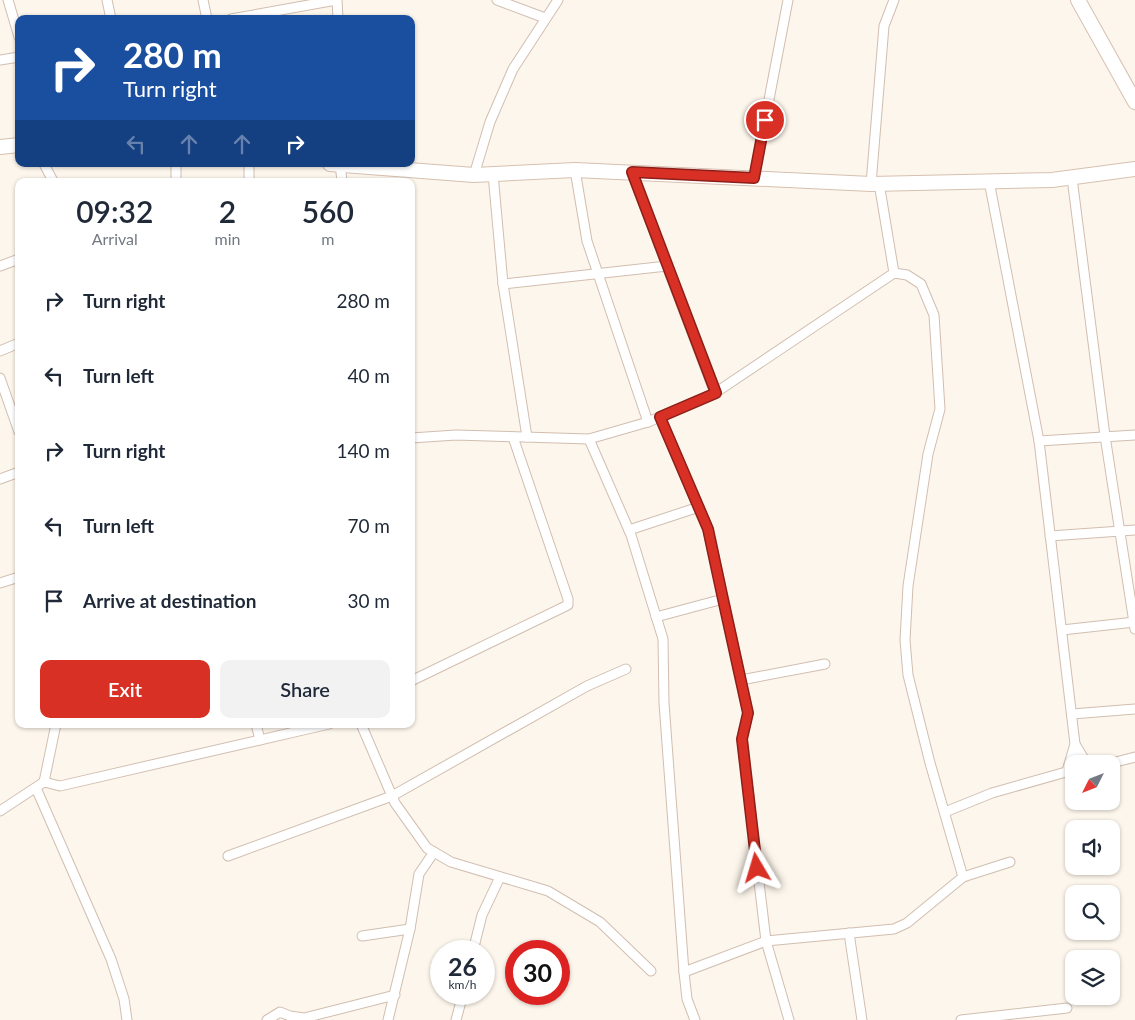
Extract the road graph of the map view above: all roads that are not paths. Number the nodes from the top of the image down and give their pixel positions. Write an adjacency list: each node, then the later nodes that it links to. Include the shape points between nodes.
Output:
1 (8, 0): 15 (street)
2 (107, 0): 10 (street)
3 (203, 0): 11 (street)
4 (337, 0): 12 (street); 13 (street)
5 (497, 0): 14 (street)
6 (558, 0): 14 (street)
7 (788, 0): 27 (street)
8 (894, 0): 30 (street, via 884,26)
9 (1078, 0): 18 (street)
10 (110, 15)
11 (205, 15)
12 (253, 15)
13 (338, 15)
14 (545, 18): 26 (street, via 513,69 490,122)
15 (15, 24)
16 (15, 58): 17 (street)
17 (0, 60)
18 (1135, 102)
19 (15, 145): 20 (street)
20 (0, 146)
21 (377, 167): 26 (street)
22 (1135, 169): 28 (street)
23 (575, 170): 24 (street); 25 (street); 35 (street, via 587,241)
24 (632, 172): 27 (street); 33 (street)
25 (493, 174): 26 (street); 36 (street)
26 (474, 175)
27 (754, 178): 30 (street)
28 (1072, 178): 29 (street); 46 (street)
29 (989, 181): 30 (street); 50 (street)
30 (875, 183): 34 (street)
31 (15, 260): 32 (street)
32 (0, 266)
33 (667, 266): 35 (street); 40 (street)
34 (894, 273): 40 (street); 85 (street, via 907,275 920,284 934,315 940,409 925,473 908,586 905,640 908,676)
35 (599, 275): 36 (street); 43 (street)
36 (503, 284): 47 (street)
37 (15, 345): 38 (street)
38 (0, 351)
39 (0, 378): 41 (street)
40 (716, 393): 42 (street)
41 (15, 416)
42 (660, 417): 43 (street); 53 (street)
43 (648, 422): 49 (street)
44 (1135, 435): 46 (street)
45 (513, 436): 47 (street); 48 (street); 66 (street, via 568,605)
46 (1106, 436): 50 (street); 56 (street)
47 (527, 437): 49 (street)
48 (415, 438)
49 (590, 439): 54 (street)
50 (1039, 441): 57 (street)
51 (15, 473): 52 (street)
52 (0, 479)
53 (699, 507): 54 (street); 60 (street, via 708,529)
54 (629, 530): 61 (street)
55 (1135, 530): 56 (street)
56 (1120, 531): 57 (street); 62 (street)
57 (1050, 536): 63 (street)
58 (15, 578): 59 (street)
59 (0, 584)
60 (723, 599): 61 (street); 67 (street)
61 (656, 618): 97 (street, via 663,638 664,703)
62 (1135, 624): 63 (street)
63 (1062, 630): 69 (street)
64 (825, 664): 67 (street)
65 (626, 669): 83 (street, via 587,686)
66 (415, 679)
67 (741, 680): 95 (street, via 748,713 742,739)
68 (1135, 709): 69 (street)
69 (1072, 714): 75 (street)
70 (55, 728): 81 (street)
71 (257, 728): 74 (street)
72 (312, 728): 74 (street)
73 (363, 728): 83 (street)
74 (260, 740): 81 (street, via 60,786)
75 (1075, 744): 76 (street); 77 (street)
76 (1073, 755)
77 (1082, 755)
78 (1135, 757): 79 (street)
79 (1120, 761)
80 (1065, 772): 85 (street, via 992,793)
81 (44, 782): 82 (street)
82 (36, 788): 84 (street); 101 (street, via 111,959)
83 (392, 796): 86 (street, via 427,848); 87 (street)
84 (0, 811)
85 (945, 812): 90 (street)
86 (434, 852): 89 (street, via 451,862); 91 (street, via 419,874)
87 (228, 856)
88 (1010, 862): 90 (street)
89 (500, 877): 94 (street, via 482,915); 96 (street, via 548,890 600,922)
90 (963, 877): 92 (street, via 894,929)
91 (410, 929): 93 (street); 98 (street)
92 (849, 933): 95 (street); 107 (street)
93 (362, 936)
94 (476, 940)
95 (766, 941): 97 (street); 106 (street)
96 (651, 971)
97 (684, 972): 105 (street, via 687,999)
98 (394, 995): 102 (street, via 304,1018 280,1012); 103 (street)
99 (459, 1005): 104 (street)
100 (1067, 1008): 108 (street)
101 (127, 1020)
102 (267, 1020)
103 (388, 1020)
104 (456, 1020)
105 (695, 1020)
106 (789, 1020)
107 (862, 1020)
108 (961, 1020)

